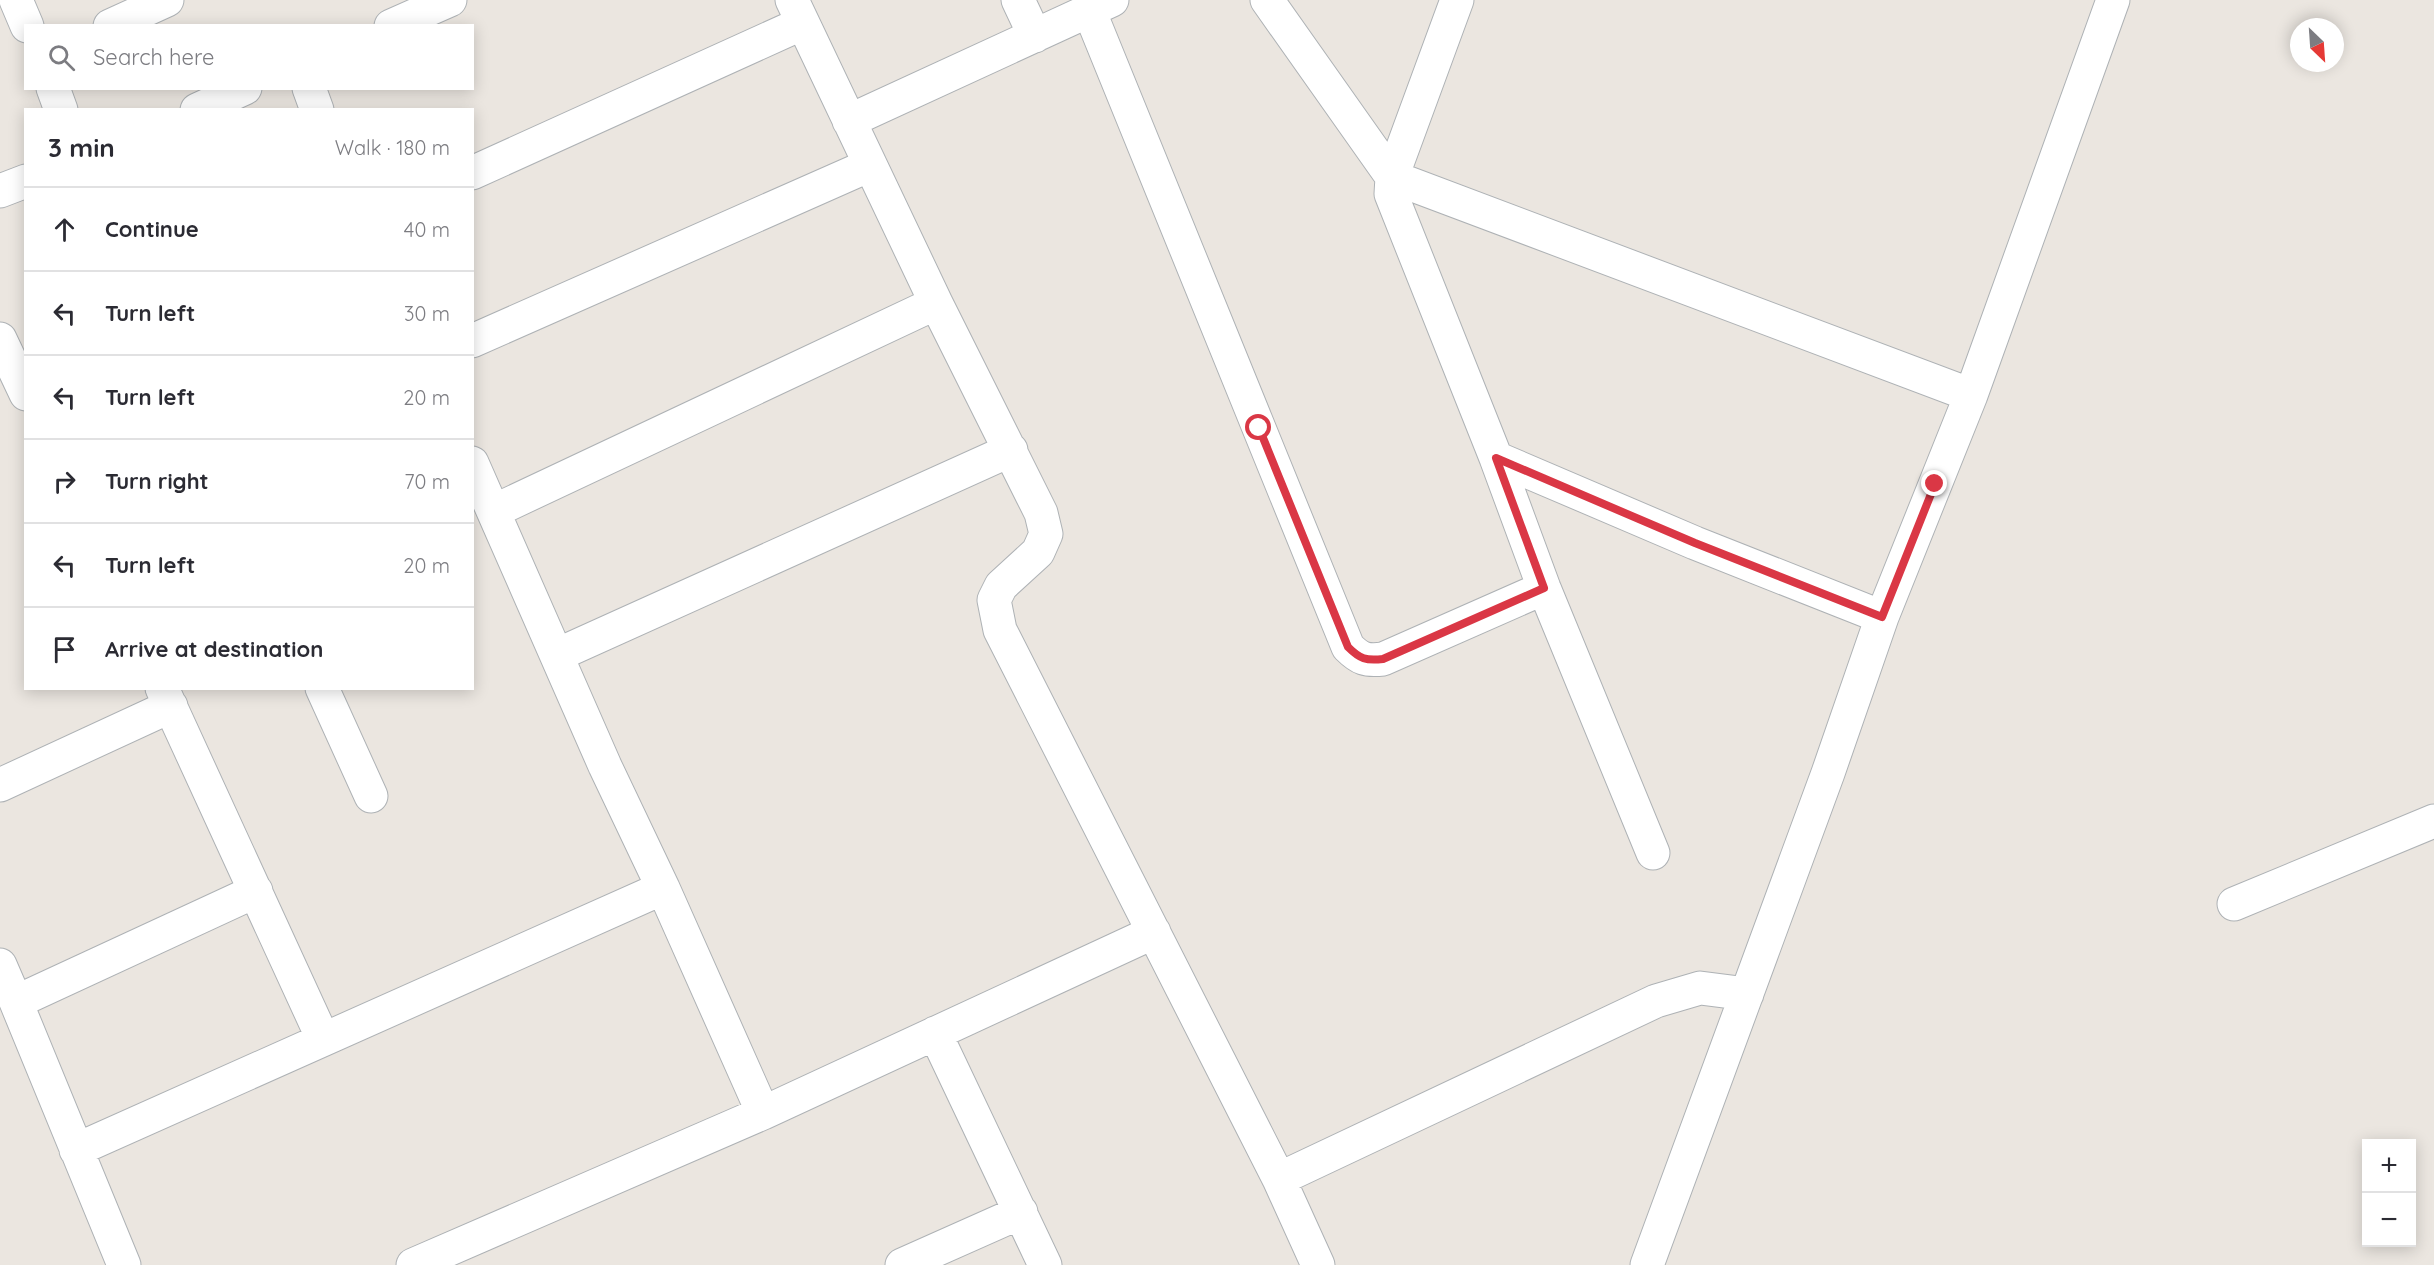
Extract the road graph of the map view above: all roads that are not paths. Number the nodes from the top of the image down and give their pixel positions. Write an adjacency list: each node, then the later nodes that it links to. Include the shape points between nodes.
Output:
1 (16, 0): 10 (street)
2 (167, 0): 11 (street)
3 (450, 0): 12 (street)
4 (1018, 0): 13 (street)
5 (1267, 0): 23 (street)
6 (1457, 0): 23 (street)
7 (2113, 0): 30 (street)
8 (1101, 5): 13 (street); 35 (street, via 1348,647 1359,658 1383,659)
9 (797, 12): 20 (street); 22 (street)
10 (26, 24)
11 (114, 24)
12 (396, 24)
13 (1035, 36): 20 (street)
14 (54, 90): 17 (street)
15 (241, 90): 18 (street)
16 (310, 90): 19 (street)
17 (60, 108)
18 (201, 108)
19 (317, 108)
20 (849, 121): 21 (street)
21 (870, 165): 26 (street); 28 (street)
22 (474, 172)
23 (1392, 177): 30 (street); 32 (street, via 1391,194 1399,218)
24 (24, 182): 25 (street)
25 (0, 190)
26 (936, 303): 31 (street); 34 (street)
27 (0, 339): 29 (street)
28 (474, 339)
29 (24, 390)
30 (1971, 395): 36 (street)
31 (1011, 450): 37 (street); 47 (street, via 1041,513 1046,534 1038,552 1001,586 994,600 995,616)
32 (1496, 458): 35 (street); 36 (street)
33 (474, 467): 34 (street)
34 (494, 511): 37 (street)
35 (1544, 588): 43 (street)
36 (1882, 617): 49 (street)
37 (557, 655): 44 (street)
38 (323, 690): 41 (street)
39 (166, 697): 40 (street); 45 (street)
40 (0, 785)
41 (371, 796)
42 (2434, 821): 46 (street)
43 (1653, 853)
44 (663, 888): 52 (street); 53 (street)
45 (256, 891): 50 (street); 52 (street)
46 (2234, 904)
47 (1154, 932): 51 (street); 55 (street)
48 (0, 965): 50 (street)
49 (1747, 994): 55 (street, via 1700,988 1656,1001); 62 (street)
50 (16, 1002): 54 (street)
51 (935, 1033): 53 (street); 56 (street)
52 (323, 1039): 54 (street)
53 (763, 1113): 58 (street)
54 (76, 1150): 57 (street)
55 (1279, 1179): 61 (street)
56 (1021, 1212): 59 (street); 60 (street)
57 (124, 1265)
58 (413, 1265)
59 (902, 1265)
60 (1044, 1265)
61 (1318, 1265)
62 (1647, 1265)

